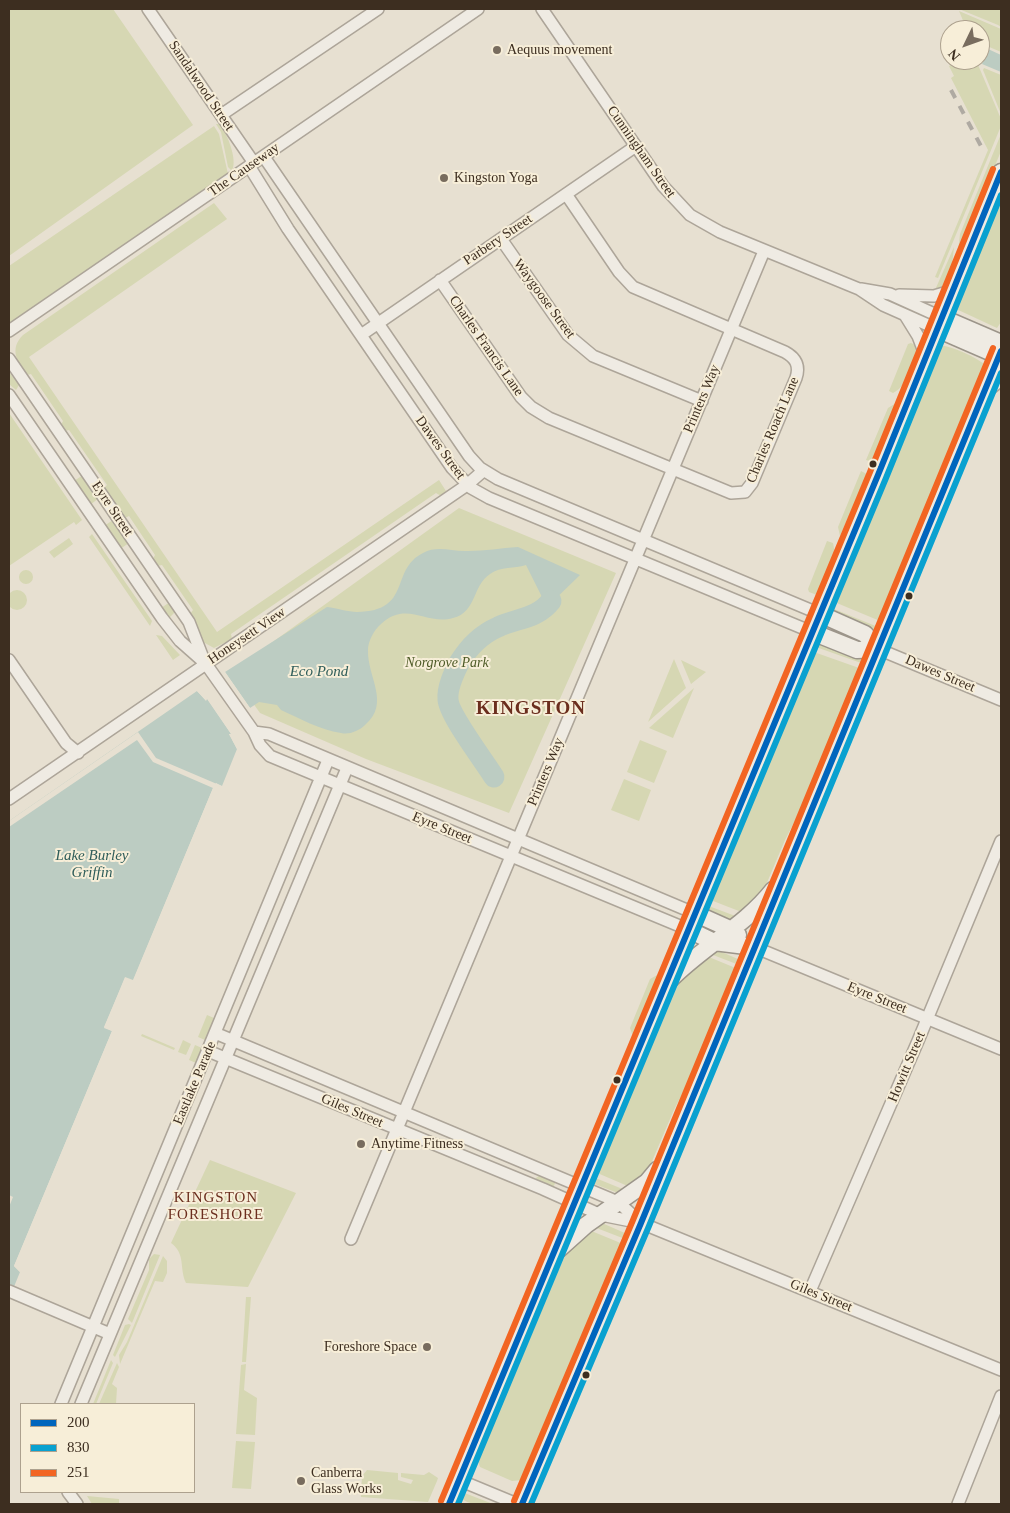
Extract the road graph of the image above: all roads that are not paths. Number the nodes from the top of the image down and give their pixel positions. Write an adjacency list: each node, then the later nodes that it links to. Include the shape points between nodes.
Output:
1 (148, 9): 5 (street, Sandalwood Street)
2 (378, 9): 5 (street)
3 (478, 9): 7 (street, The Causeway)
4 (542, 9): 6 (street, Cunningham Street)
5 (221, 115): 7 (street, Sandalwood Street)
6 (636, 146): 9 (street, Parbery Street); 11 (street, Cunningham Street, via 670,196 690,215)
7 (256, 162): 17 (street, Dawes Street); 20 (street, The Causeway); 21 (street, Dawes Street, via 288,229)
8 (1001, 172): 14 (main road)
9 (566, 194): 10 (street, Parbery Street); 19 (street, via 630,284 646,294)
10 (501, 238): 12 (street, Parbery Street); 28 (street, Waygoose Street, via 568,335 580,347 592,356)
11 (764, 251): 13 (street, Cunningham Street); 19 (street, Printers Way)
12 (440, 280): 17 (street, Parbery Street); 29 (street, Charles Francis Lane, via 531,407 549,418)
13 (859, 289): 15 (street, Cunningham Street); 16 (street, Cunningham Street)
14 (954, 290): 15 (street, Cunningham Street, via 934,296); 18 (main road)
15 (890, 294): 18 (street, Cunningham Street)
16 (905, 315): 18 (street, Cunningham Street); 23 (street)
17 (378, 323): 21 (street, Parbery Street); 30 (street, Dawes Street, via 469,456)
18 (940, 324): 22 (main road, Cunningham Street); 23 (main road)
19 (730, 329): 28 (street, Printers Way); 29 (street, Charles Roach Lane, via 788,354 798,367 760,466 750,487 736,494)
20 (9, 331)
21 (361, 335): 31 (street, Dawes Street, via 452,468)
22 (1001, 352): 26 (main road)
23 (926, 357): 36 (main road)
24 (9, 359): 40 (street, Eyre Street, via 189,622)
25 (1001, 380): 26 (street)
26 (984, 393): 38 (main road)
27 (9, 395): 40 (street, Eyre Street, via 162,618 180,641)
28 (702, 401): 29 (street, Printers Way)
29 (672, 469): 32 (street, Printers Way)
30 (483, 471): 31 (street, Honeysett View); 32 (street, Dawes Street)
31 (467, 484): 33 (street, Dawes Street, via 490,498); 40 (street, Honeysett View)
32 (643, 539): 33 (street, Printers Way); 34 (street, Dawes Street)
33 (634, 560): 35 (street, Dawes Street); 49 (street, Printers Way)
34 (772, 594): 35 (street); 36 (street, Dawes Street)
35 (765, 613): 37 (street, Dawes Street)
36 (820, 614): 37 (main road); 38 (main road, via 865,634)
37 (812, 632): 38 (main road, via 857,650); 55 (main road)
38 (878, 649): 41 (street, Dawes Street); 52 (main road)
39 (9, 660): 43 (street, via 66,743)
40 (206, 664): 42 (street, Eyre Street); 43 (street, Honeysett View)
41 (1001, 700)
42 (254, 732): 44 (street, Eyre Street, via 269,734); 46 (street, Eyre Street, via 270,756)
43 (78, 753): 48 (street, Honeysett View)
44 (328, 760): 45 (street, Eyre Street); 46 (street, Eastlake Parade)
45 (347, 768): 47 (street, Eastlake Parade); 49 (street, Eyre Street)
46 (321, 778): 47 (street, Eyre Street); 62 (street, Eastlake Parade)
47 (339, 785): 51 (street, Eyre Street); 63 (street, Eastlake Parade)
48 (9, 799)
49 (518, 839): 51 (street, Printers Way); 53 (street, Eyre Street)
50 (1001, 841): 61 (street, Howitt Street)
51 (511, 855): 54 (street, Eyre Street); 67 (street, Printers Way)
52 (786, 874): 57 (main road, via 760,906); 59 (main road)
53 (648, 894): 54 (street); 55 (street, Eyre Street)
54 (642, 910): 56 (street, Eyre Street)
55 (694, 912): 56 (main road); 57 (main road, Eyre Street)
56 (687, 929): 58 (main road, Eyre Street); 60 (main road)
57 (732, 930): 58 (main road); 59 (main road, Eyre Street)
58 (714, 942): 59 (main road, Eyre Street); 60 (main road)
59 (754, 947): 61 (street, Eyre Street); 69 (main road)
60 (665, 985): 72 (main road)
61 (927, 1018): 64 (street, Eyre Street); 79 (street, Howitt Street)
62 (216, 1033): 63 (street, Giles Street); 65 (street, Eastlake Parade)
63 (233, 1040): 66 (street, Eastlake Parade); 67 (street, Giles Street)
64 (1001, 1049)
65 (208, 1051): 66 (street, Giles Street); 81 (street, Eastlake Parade)
66 (225, 1058): 68 (street, Giles Street); 82 (street, Eastlake Parade)
67 (404, 1112): 68 (street, Printers Way); 70 (street, Giles Street)
68 (396, 1130): 71 (street, Giles Street); 77 (street, Printers Way)
69 (668, 1157): 73 (main road, via 647,1182); 76 (main road)
70 (530, 1166): 71 (street); 72 (street, Giles Street)
71 (524, 1182): 74 (street, Giles Street)
72 (581, 1187): 73 (street, Giles Street); 74 (main road)
73 (618, 1202): 75 (main road); 76 (street, Giles Street)
74 (574, 1204): 75 (street, Giles Street); 78 (main road)
75 (601, 1215): 76 (street, Giles Street); 78 (main road, via 572,1236)
76 (641, 1223): 79 (street, Giles Street); 90 (main road)
77 (351, 1239)
78 (552, 1256): 87 (main road)
79 (810, 1291): 83 (street, Giles Street)
80 (11, 1292): 81 (street)
81 (94, 1326): 82 (street); 85 (street, Eastlake Parade)
82 (110, 1334): 86 (street, Eastlake Parade)
83 (1001, 1370)
84 (1001, 1396): 91 (street)
85 (61, 1403)
86 (81, 1403)
87 (459, 1480): 88 (main road); 89 (street)
88 (449, 1504)
89 (517, 1504)
90 (522, 1504)
91 (958, 1504)

